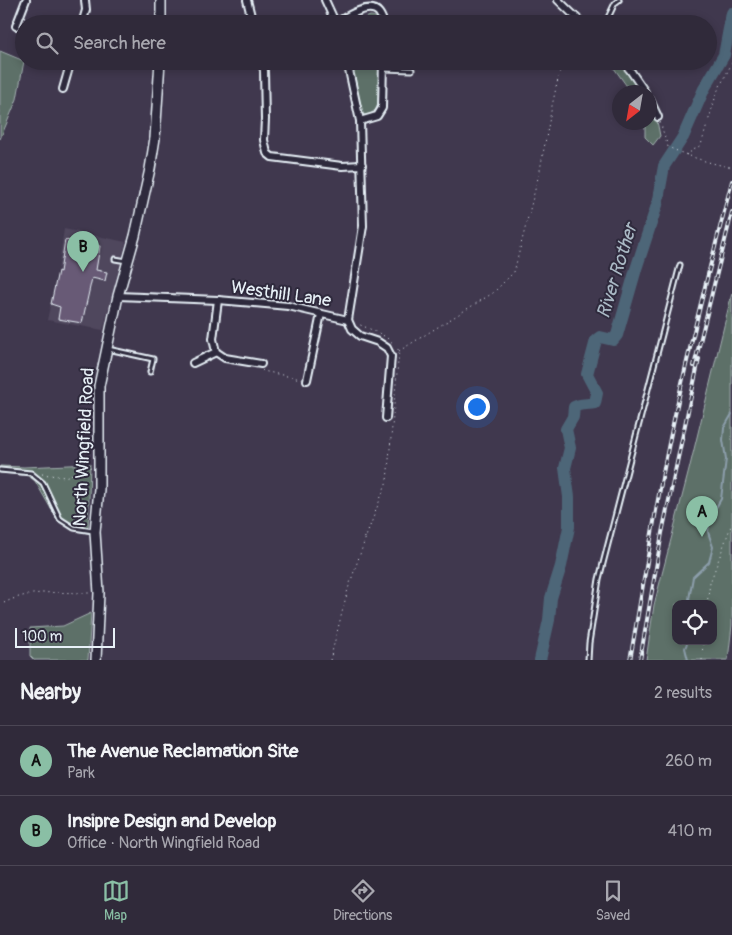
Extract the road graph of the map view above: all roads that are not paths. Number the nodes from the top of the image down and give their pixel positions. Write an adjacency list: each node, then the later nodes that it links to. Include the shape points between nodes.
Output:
1 (26, 0): 8 (street)
2 (85, 0): 9 (street)
3 (162, 0): 10 (main road)
4 (247, 0): 11 (street)
5 (325, 0): 12 (street)
6 (558, 0): 15 (street)
7 (619, 0): 16 (lane)
8 (20, 15)
9 (85, 15)
10 (161, 15)
11 (251, 15)
12 (332, 15)
13 (351, 15): 14 (street, via 370,8)
14 (380, 15)
15 (574, 15)
16 (608, 15)
17 (68, 70): 24 (street)
18 (159, 70): 28 (main road, North Wingfield Road, via 150,169)
19 (264, 70): 26 (street, via 264,140 267,153 272,158 342,166)
20 (349, 70): 25 (street)
21 (382, 70): 25 (street, via 382,108 376,116)
22 (630, 70): 23 (street)
23 (640, 85)
24 (63, 89)
25 (360, 121): 26 (street)
26 (362, 165): 33 (street, via 363,226)
27 (115, 259): 28 (lane)
28 (128, 262): 30 (main road, North Wingfield Road)
29 (680, 265): 44 (lane, via 599,579)
30 (118, 296): 31 (street, Westhill Lane); 34 (main road, North Wingfield Road, via 111,310)
31 (218, 300): 32 (street, Westhill Lane, via 288,306); 35 (street, via 213,339)
32 (321, 314): 33 (street, Westhill Lane); 39 (street)
33 (348, 320): 40 (street, Westhill Lane, via 360,336 378,342 387,348 391,356)
34 (106, 349): 38 (lane, via 153,359); 42 (main road, North Wingfield Road, via 99,386)
35 (216, 352): 36 (street); 37 (street, via 225,358)
36 (193, 363)
37 (260, 364)
38 (150, 372)
39 (307, 380)
40 (386, 418)
41 (0, 470): 42 (lane, via 31,473 43,483 60,519 74,528)
42 (95, 532): 43 (main road, North Wingfield Road, via 99,593)
43 (96, 660)
44 (588, 660)

